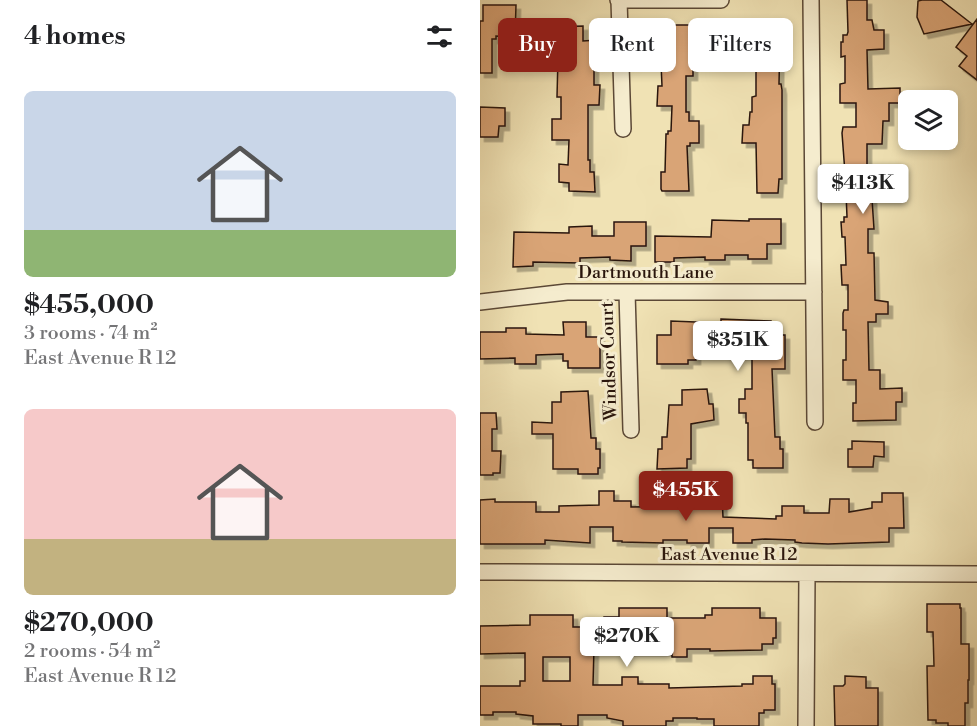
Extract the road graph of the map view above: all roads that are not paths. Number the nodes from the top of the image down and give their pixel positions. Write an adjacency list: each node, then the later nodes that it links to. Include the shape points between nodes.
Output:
1 (619, 0): 2 (street); 4 (street)
2 (721, 0)
3 (811, 0): 6 (street)
4 (623, 129)
5 (627, 292): 6 (street, Dartmouth Lane); 7 (street, Dartmouth Lane, via 567,292); 9 (street, Windsor Court)
6 (814, 292): 8 (street)
7 (480, 302)
8 (815, 422)
9 (631, 430)
10 (480, 572): 11 (street, East Avenue R 12)
11 (807, 574): 12 (street, East Avenue R 12); 13 (street)
12 (977, 574)
13 (806, 726)

